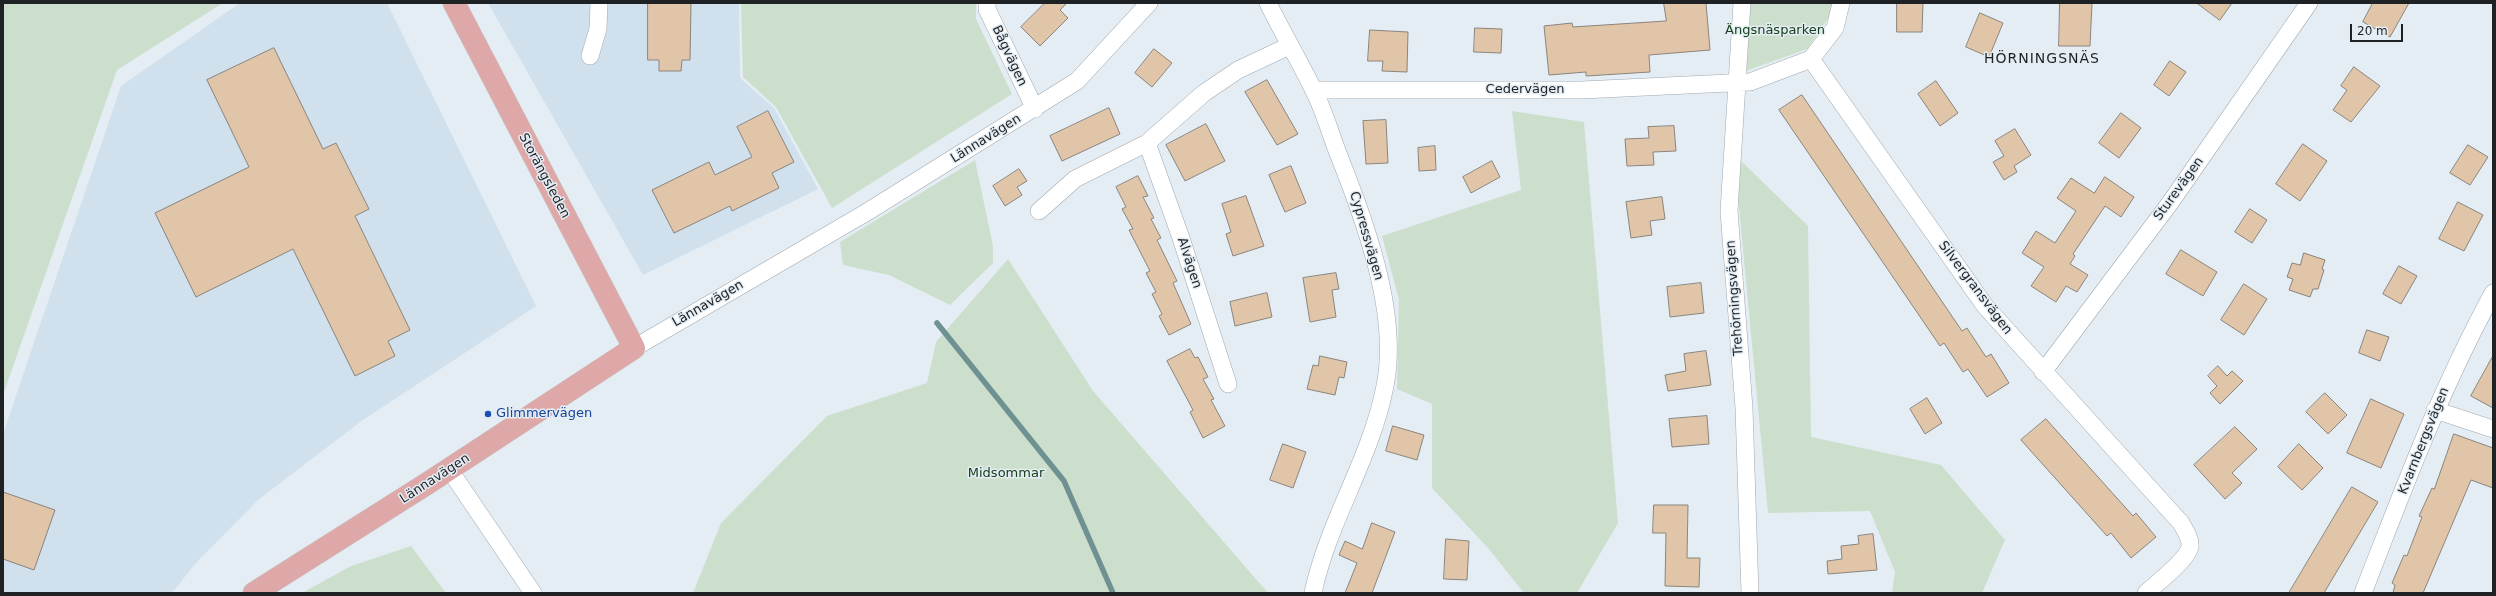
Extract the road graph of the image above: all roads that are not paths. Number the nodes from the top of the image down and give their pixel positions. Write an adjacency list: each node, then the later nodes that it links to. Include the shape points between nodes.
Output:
1 (454, 3): 18 (main road, Storängsleden)
2 (599, 3): 10 (street, via 598,29)
3 (987, 3): 14 (street, Bågvägen, via 987,9)
4 (1149, 3): 14 (street, Lännavägen, via 1077,81)
5 (1268, 3): 9 (street, Cypressvägen)
6 (1742, 3): 12 (street, Trehörningsvägen)
7 (1841, 3): 11 (street, via 1835,28)
8 (2310, 3): 19 (street, Sturevägen, via 2170,203)
9 (1290, 46): 13 (street, Cypressvägen); 15 (street, via 1238,70 1221,81)
10 (590, 56)
11 (1811, 59): 12 (street, via 1750,82); 19 (street, Silvergransvägen, via 1985,306)
12 (1736, 82): 13 (street, Cedervägen, via 1582,90); 27 (street, Trehörningsvägen, via 1729,211 1744,408)
13 (1314, 90): 26 (street, Cypressvägen, via 1353,190 1377,266 1388,358 1385,385 1373,433 1319,566)
14 (1035, 109): 18 (street, Lännavägen)
15 (1147, 143): 16 (street, via 1075,179); 20 (street, Alvägen)
16 (1039, 211)
17 (2493, 293): 21 (street, Kvarnbergsvägen, via 2462,350)
18 (634, 348): 23 (main road, Lännavägen)
19 (2043, 372): 28 (street, Silvergransvägen, via 2181,523 2189,539 2190,547 2184,558)
20 (1228, 384)
21 (2435, 410): 22 (street); 29 (street, Kvarnbergsvägen)
22 (2493, 429)
23 (449, 469): 24 (main road, Lännavägen); 25 (street)
24 (254, 593)
25 (533, 593)
26 (1313, 593)
27 (1750, 593)
28 (2146, 593)
29 (2364, 593)

